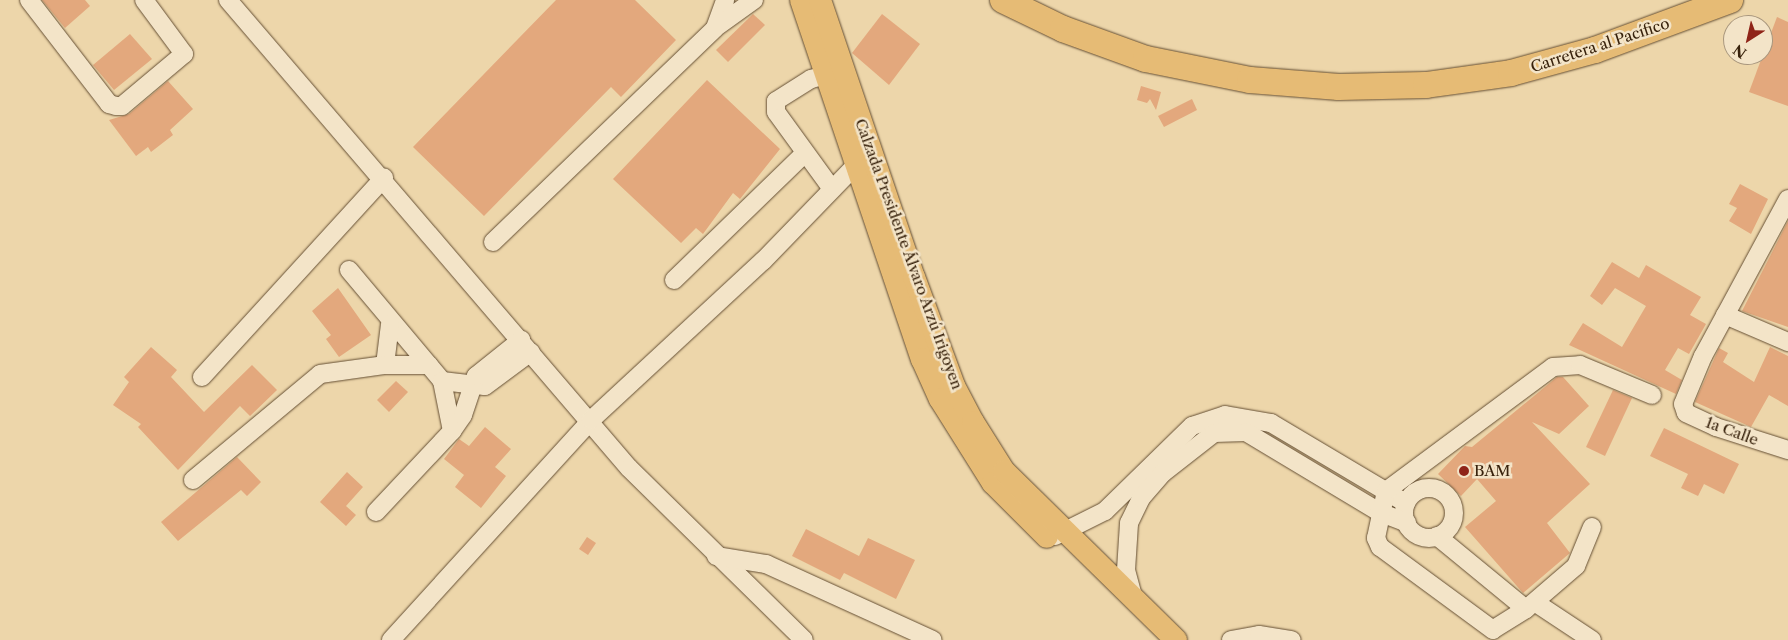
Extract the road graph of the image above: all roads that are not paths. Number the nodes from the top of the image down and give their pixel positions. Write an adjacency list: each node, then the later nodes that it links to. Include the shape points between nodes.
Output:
1 (29, 0): 2 (street, via 109,104 122,106 184,54)
2 (144, 0)
3 (228, 0): 14 (street)
4 (724, 0): 10 (street)
5 (754, 0): 10 (street)
6 (800, 0): 11 (main road, Calzada Presidente Álvaro Arzú Irigoyen)
7 (820, 0): 11 (main road, Calzada Presidente Álvaro Arzú Irigoyen)
8 (1003, 0): 9 (highway, Carretera al Pacífico, via 1096,42 1181,67 1250,80 1347,87 1426,85 1511,73 1595,50)
9 (1730, 0)
10 (715, 28): 18 (street)
11 (837, 72): 12 (street, via 787,90 776,101 776,112); 13 (main road, Calzada Presidente Álvaro Arzú Irigoyen)
12 (804, 154): 15 (street); 20 (street)
13 (864, 161): 15 (street); 44 (main road, Calzada Presidente Álvaro Arzú Irigoyen, via 922,359 943,406 994,482)
14 (384, 178): 24 (street); 27 (street)
15 (832, 189): 31 (street, via 763,261)
16 (1788, 199): 17 (street)
17 (1781, 227): 21 (street)
18 (493, 242)
19 (349, 270): 22 (street)
20 (674, 280)
21 (1725, 315): 23 (street); 34 (street, 1a Calle, via 1683,404 1686,413 1716,427)
22 (390, 324): 25 (street); 26 (street)
23 (1788, 342)
24 (526, 346): 29 (street, via 485,386); 31 (street)
25 (385, 365): 26 (street); 35 (street, via 320,374)
26 (429, 365): 28 (street)
27 (202, 377)
28 (442, 381): 29 (street); 33 (street)
29 (471, 387): 33 (street, via 471,398)
30 (1652, 395): 37 (street, via 1580,365 1553,367)
31 (592, 420): 46 (street, via 629,468); 49 (street)
32 (1228, 423): 36 (street, via 1192,426); 37 (street, via 1271,423); 38 (street, via 1198,441); 41 (street)
33 (452, 432): 40 (street)
34 (1788, 450)
35 (193, 480)
36 (1125, 489): 38 (street); 44 (street, via 1105,511)
37 (1386, 491): 39 (street); 41 (street)
38 (1141, 498): 47 (street, via 1129,523 1126,549 1126,570)
39 (1406, 503): 42 (street); 45 (street, via 1421,489 1436,489 1448,496 1454,516 1448,528)
40 (376, 512)
41 (1379, 512): 42 (street); 48 (street, via 1376,538 1380,546 1493,630)
42 (1407, 523): 45 (street, via 1416,534)
43 (1592, 528): 48 (street, via 1576,566)
44 (1055, 536): 47 (main road, Calzada Presidente Álvaro Arzú Irigoyen); 52 (main road, Calzada Presidente Álvaro Arzú Irigoyen)
45 (1437, 536): 48 (street)
46 (716, 556): 50 (street); 51 (street, via 766,564)
47 (1135, 600): 53 (main road, Calzada Presidente Álvaro Arzú Irigoyen)
48 (1531, 606): 56 (street)
49 (391, 640)
50 (804, 640)
51 (933, 640)
52 (1153, 640)
53 (1176, 640)
54 (1231, 640): 55 (street, via 1259,635)
55 (1292, 640)
56 (1592, 640)

